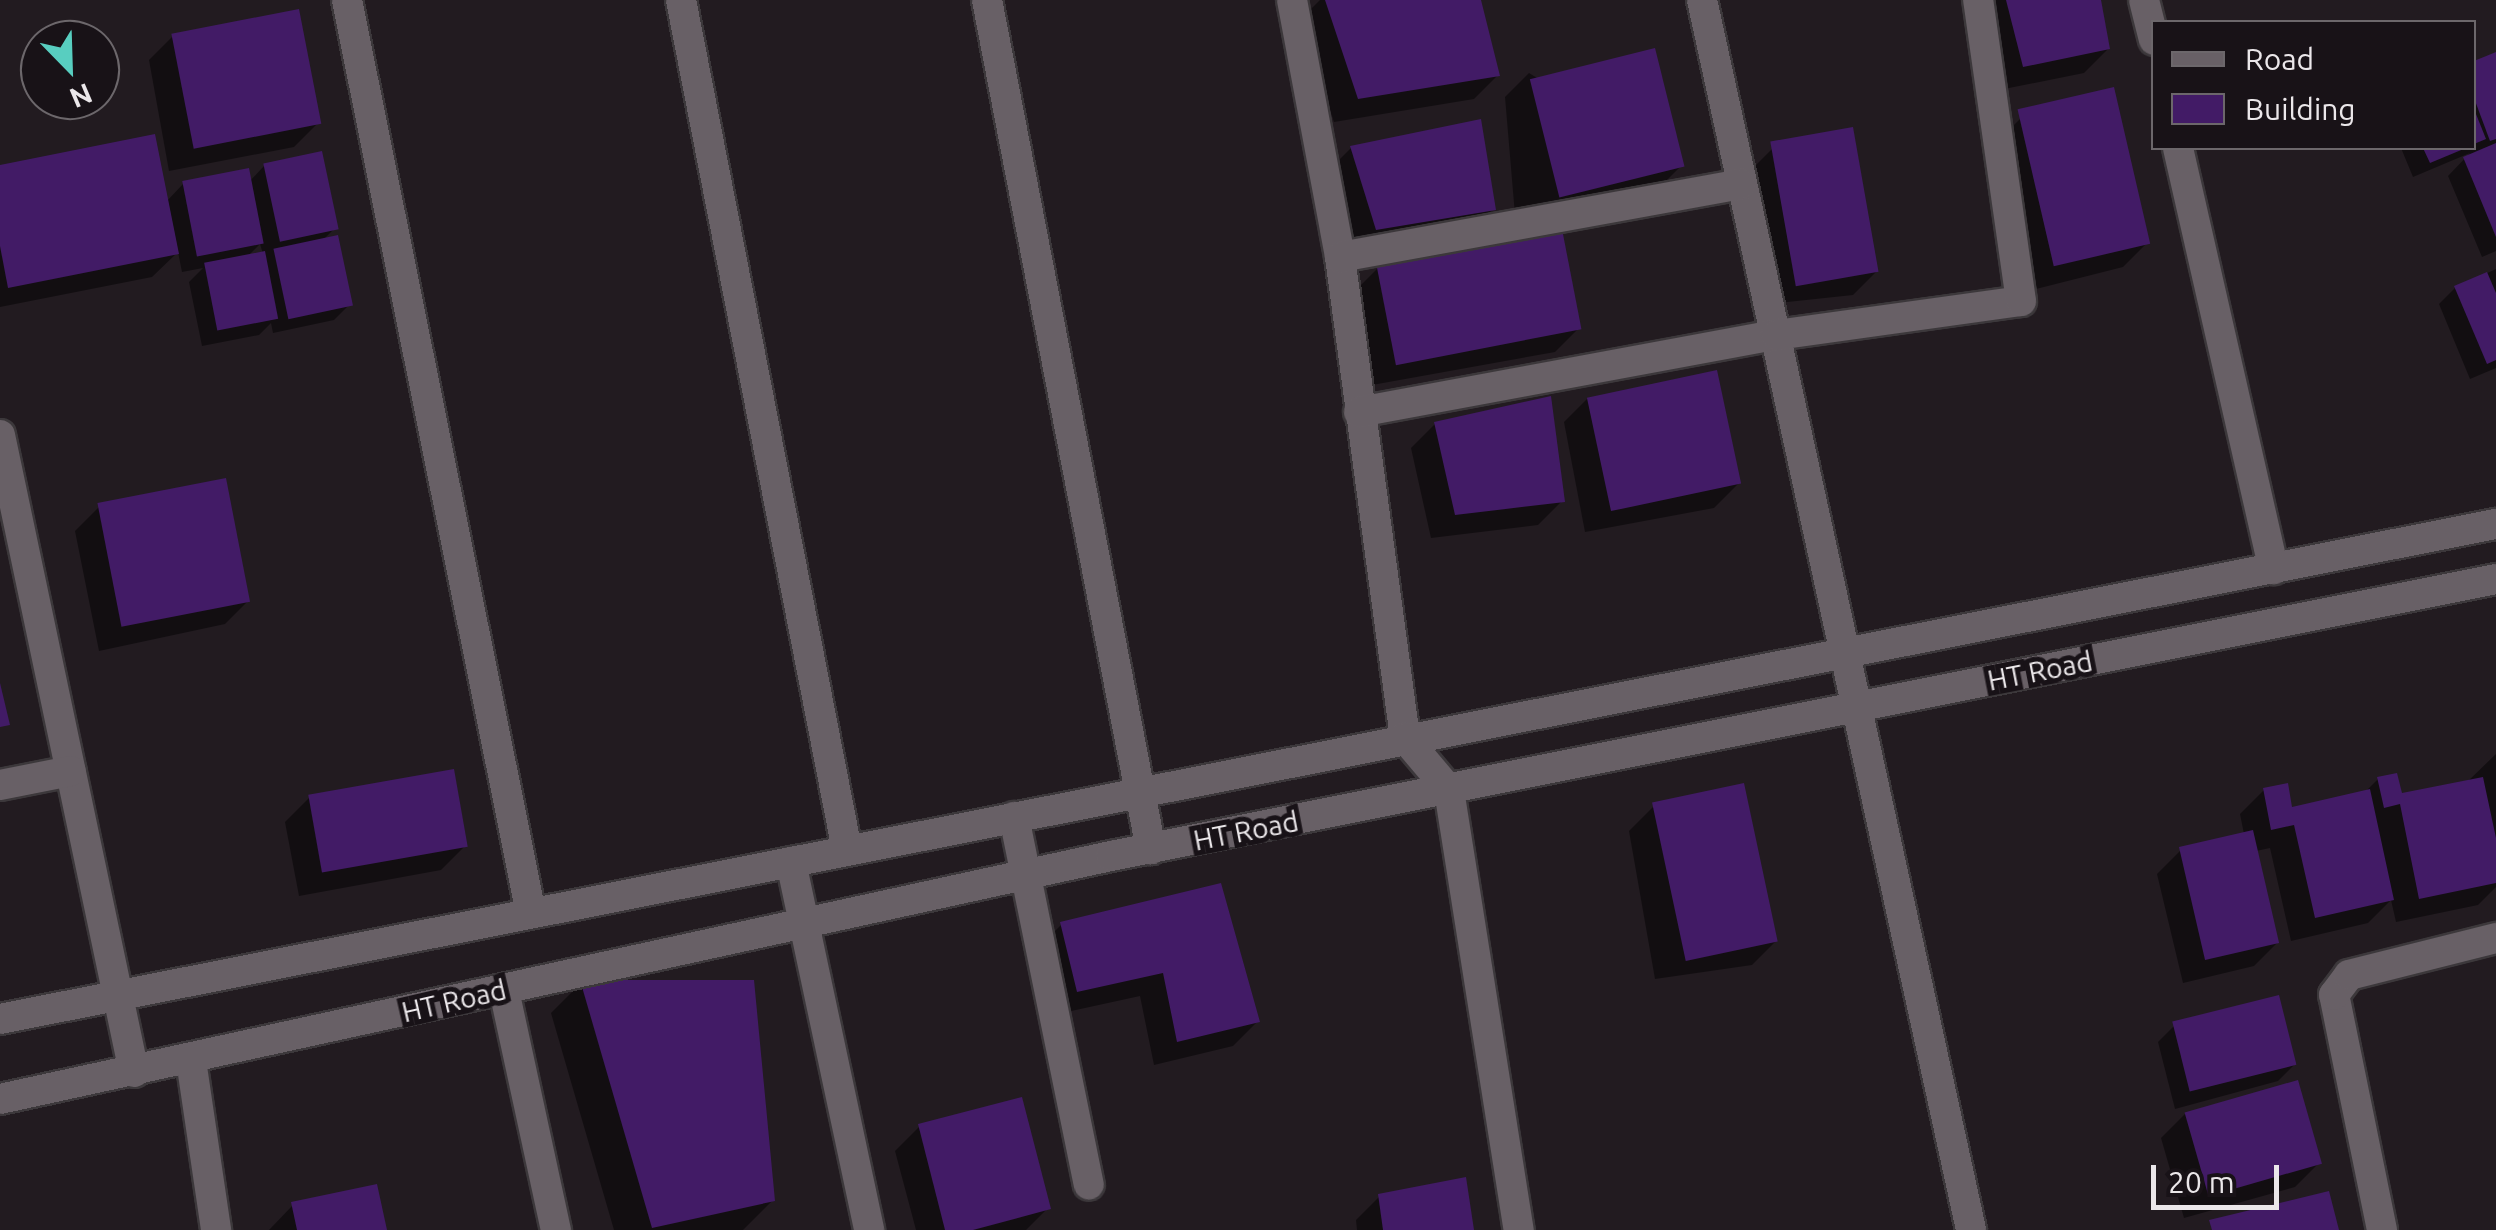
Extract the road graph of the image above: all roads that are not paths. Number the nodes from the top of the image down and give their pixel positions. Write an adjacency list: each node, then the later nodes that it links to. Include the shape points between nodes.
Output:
1 (347, 0): 30 (street)
2 (681, 0): 27 (street)
3 (987, 0): 24 (street)
4 (1292, 0): 11 (street)
5 (1702, 0): 10 (street)
6 (1978, 0): 12 (street, via 2022,302)
7 (2144, 0): 8 (street)
8 (2151, 28)
9 (2178, 150): 16 (street)
10 (1740, 184): 11 (street); 12 (street)
11 (1340, 257): 13 (street)
12 (1776, 335): 13 (street); 18 (street)
13 (1359, 412): 20 (street)
14 (0, 434): 21 (street)
15 (2496, 524): 16 (street, HT Road)
16 (2274, 569): 18 (street, HT Road)
17 (2496, 579): 19 (street, HT Road)
18 (1844, 656): 19 (street); 20 (street, HT Road)
19 (1856, 708): 23 (street, HT Road); 44 (street)
20 (1404, 738): 23 (street); 24 (street, HT Road)
21 (71, 771): 22 (street); 34 (street)
22 (0, 785)
23 (1450, 790): 26 (street, HT Road); 43 (street)
24 (1141, 792): 25 (street, HT Road); 26 (street)
25 (1014, 817): 27 (street, HT Road); 29 (street)
26 (1151, 849): 29 (street, HT Road)
27 (846, 850): 28 (street, HT Road)
28 (791, 862): 30 (street, HT Road); 31 (street)
29 (1025, 876): 31 (street, HT Road); 39 (street)
30 (531, 913): 34 (street, HT Road)
31 (803, 922): 33 (street, HT Road); 42 (street)
32 (2496, 938): 45 (street, via 2349,974 2334,995)
33 (504, 990): 36 (street, HT Road); 41 (street)
34 (119, 995): 35 (street, HT Road); 37 (street)
35 (0, 1018)
36 (191, 1060): 37 (street, HT Road); 40 (street)
37 (134, 1072): 38 (street, HT Road)
38 (0, 1100)
39 (1088, 1184)
40 (216, 1230)
41 (556, 1230)
42 (869, 1230)
43 (1520, 1230)
44 (1971, 1230)
45 (2382, 1230)

